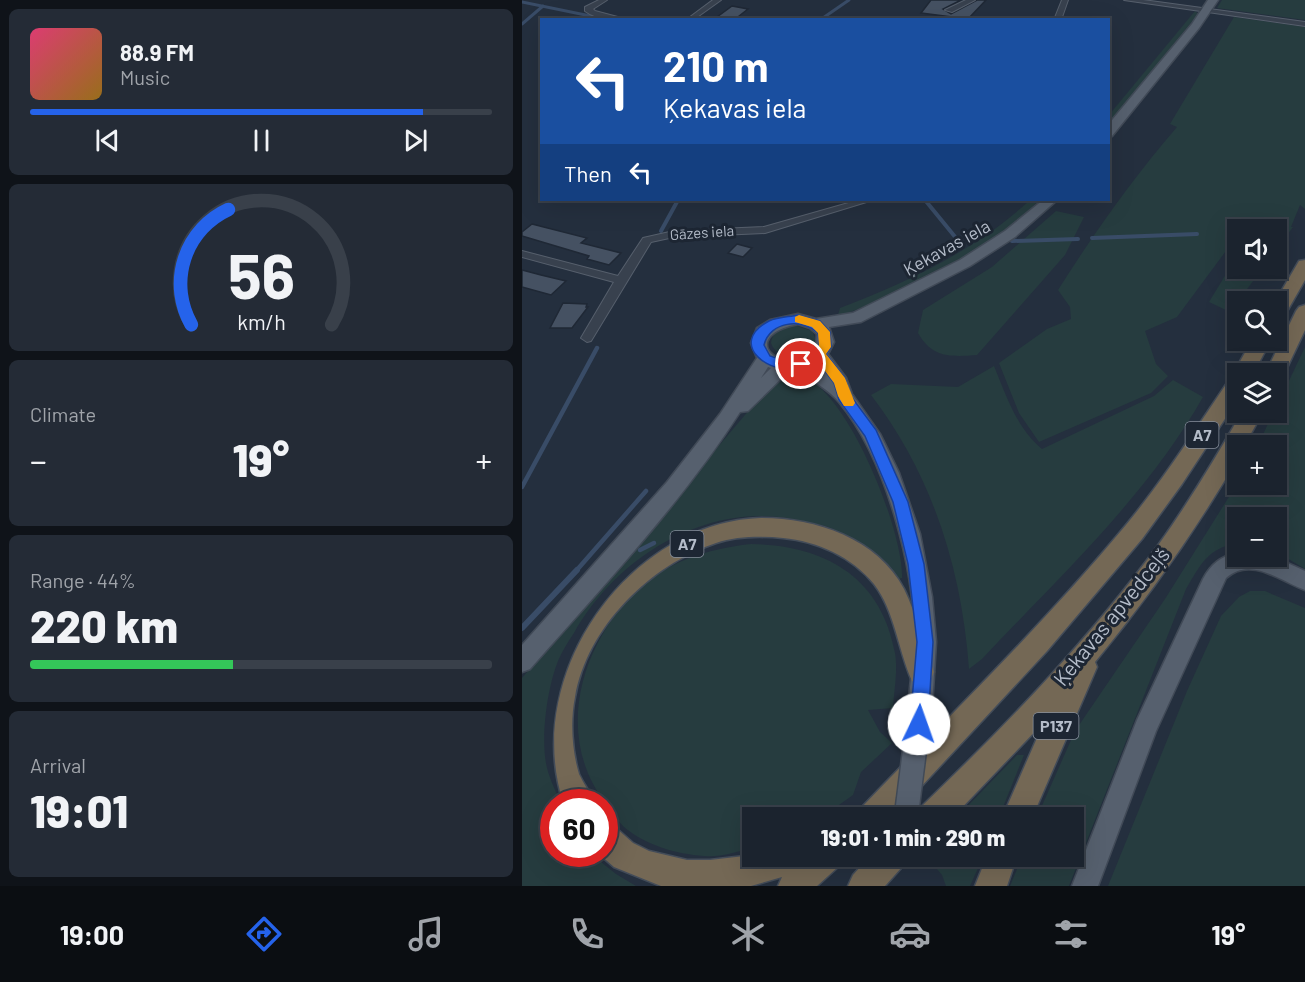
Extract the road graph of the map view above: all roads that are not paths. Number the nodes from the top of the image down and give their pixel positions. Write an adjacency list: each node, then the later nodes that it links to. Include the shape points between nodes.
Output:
1 (604, 0): 9 (street, via 588,9)
2 (718, 0): 10 (street)
3 (972, 0): 7 (street)
4 (1065, 0): 11 (street)
5 (1127, 0): 8 (street)
6 (1213, 0): 8 (main road)
7 (949, 10)
8 (1205, 11): 12 (street); 13 (main road)
9 (617, 18)
10 (691, 18)
11 (1058, 18)
12 (1305, 24)
13 (1110, 131)
14 (865, 201): 18 (street, Gāzes iela, via 765,230 656,237 647,240)
15 (1049, 201): 21 (main road, Ķekavas iela, via 1010,234 965,263)
16 (522, 254): 18 (street)
17 (1305, 265): 19 (highway)
18 (621, 280): 24 (street, Gāzes iela)
19 (1287, 297)
20 (1305, 311): 27 (highway)
21 (856, 318): 22 (main road, Ķekavas iela); 23 (main road, Ķekavas iela)
22 (816, 324): 23 (main road); 26 (main road, Ķekavas iela, via 786,320 766,329 758,345)
23 (826, 337): 25 (main road)
24 (587, 338)
25 (819, 355): 28 (main road); 29 (main road, via 840,382)
26 (765, 358): 28 (main road); 32 (main road)
27 (1279, 363)
28 (793, 365): 29 (main road, via 815,373); 32 (main road)
29 (844, 396): 36 (main road, via 871,434 890,473 910,534 925,642)
30 (1227, 399): 38 (highway, A7, via 1134,533)
31 (1246, 423): 34 (highway, Ķekavas apvedceļš / A7, via 1153,570)
32 (722, 426): 35 (main road)
33 (1305, 582): 52 (main road, via 1261,561 1233,562 1219,571 1145,728)
34 (1100, 636): 40 (highway, Ķekavas apvedceļš / A7, via 1040,707); 41 (highway, P137)
35 (522, 661)
36 (921, 672): 37 (highway, A7, via 903,617 882,576 844,546 792,529 747,529 703,538 661,557 636,576 594,621 575,653 562,692 559,737 565,776); 39 (main road, bridge)
37 (572, 789)
38 (881, 807)
39 (907, 807)
40 (942, 807)
41 (1022, 807)
42 (618, 850): 43 (highway, via 643,866 689,878 716,878)
43 (767, 867)
44 (815, 867): 48 (highway)
45 (881, 867): 49 (highway)
46 (894, 867): 50 (main road)
47 (998, 867): 51 (highway)
48 (794, 886)
49 (864, 886)
50 (889, 886)
51 (991, 886)
52 (1085, 886)

